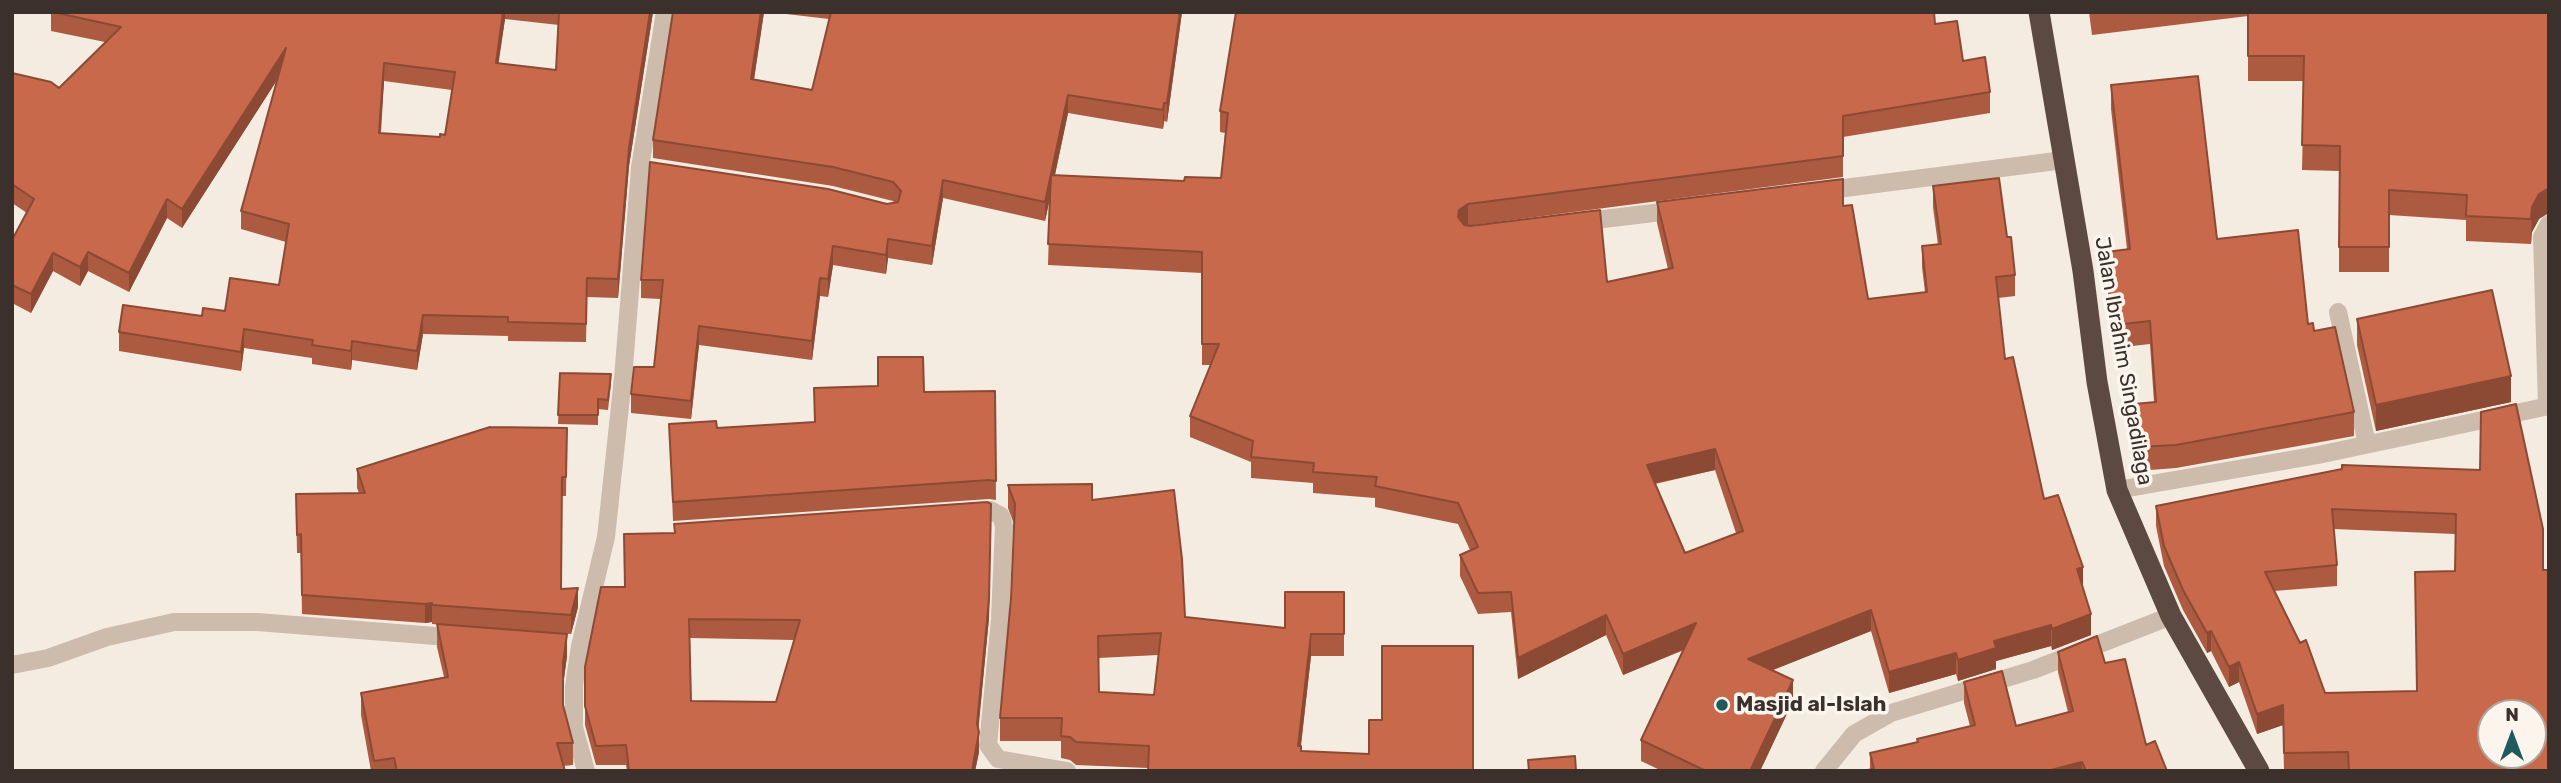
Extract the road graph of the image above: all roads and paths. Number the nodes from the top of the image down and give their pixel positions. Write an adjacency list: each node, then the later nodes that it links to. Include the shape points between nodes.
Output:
1 (665, 12): 16 (street, via 623,378 613,537 574,645 574,727)
2 (2039, 12): 3 (highway, Jalan Ibrahim Singadilaga)
3 (2064, 160): 4 (street); 11 (highway, Jalan Ibrahim Singadilaga)
4 (1803, 194)
5 (1693, 208): 7 (street)
6 (2549, 224): 9 (street, via 2542,237)
7 (1561, 225)
8 (2338, 312): 10 (street)
9 (2543, 406): 10 (street)
10 (2367, 444): 11 (street)
11 (2118, 490): 13 (highway, Jalan Ibrahim Singadilaga)
12 (949, 513): 17 (street, via 990,510 1001,516 1004,526 988,745 999,759)
13 (2171, 616): 18 (street, via 2033,670 1891,713 1854,734); 19 (highway, Jalan Ibrahim Singadilaga)
14 (475, 639): 15 (street, via 257,622 174,622)
15 (12, 665)
16 (586, 771)
17 (1067, 771)
18 (1824, 771)
19 (2259, 771)

